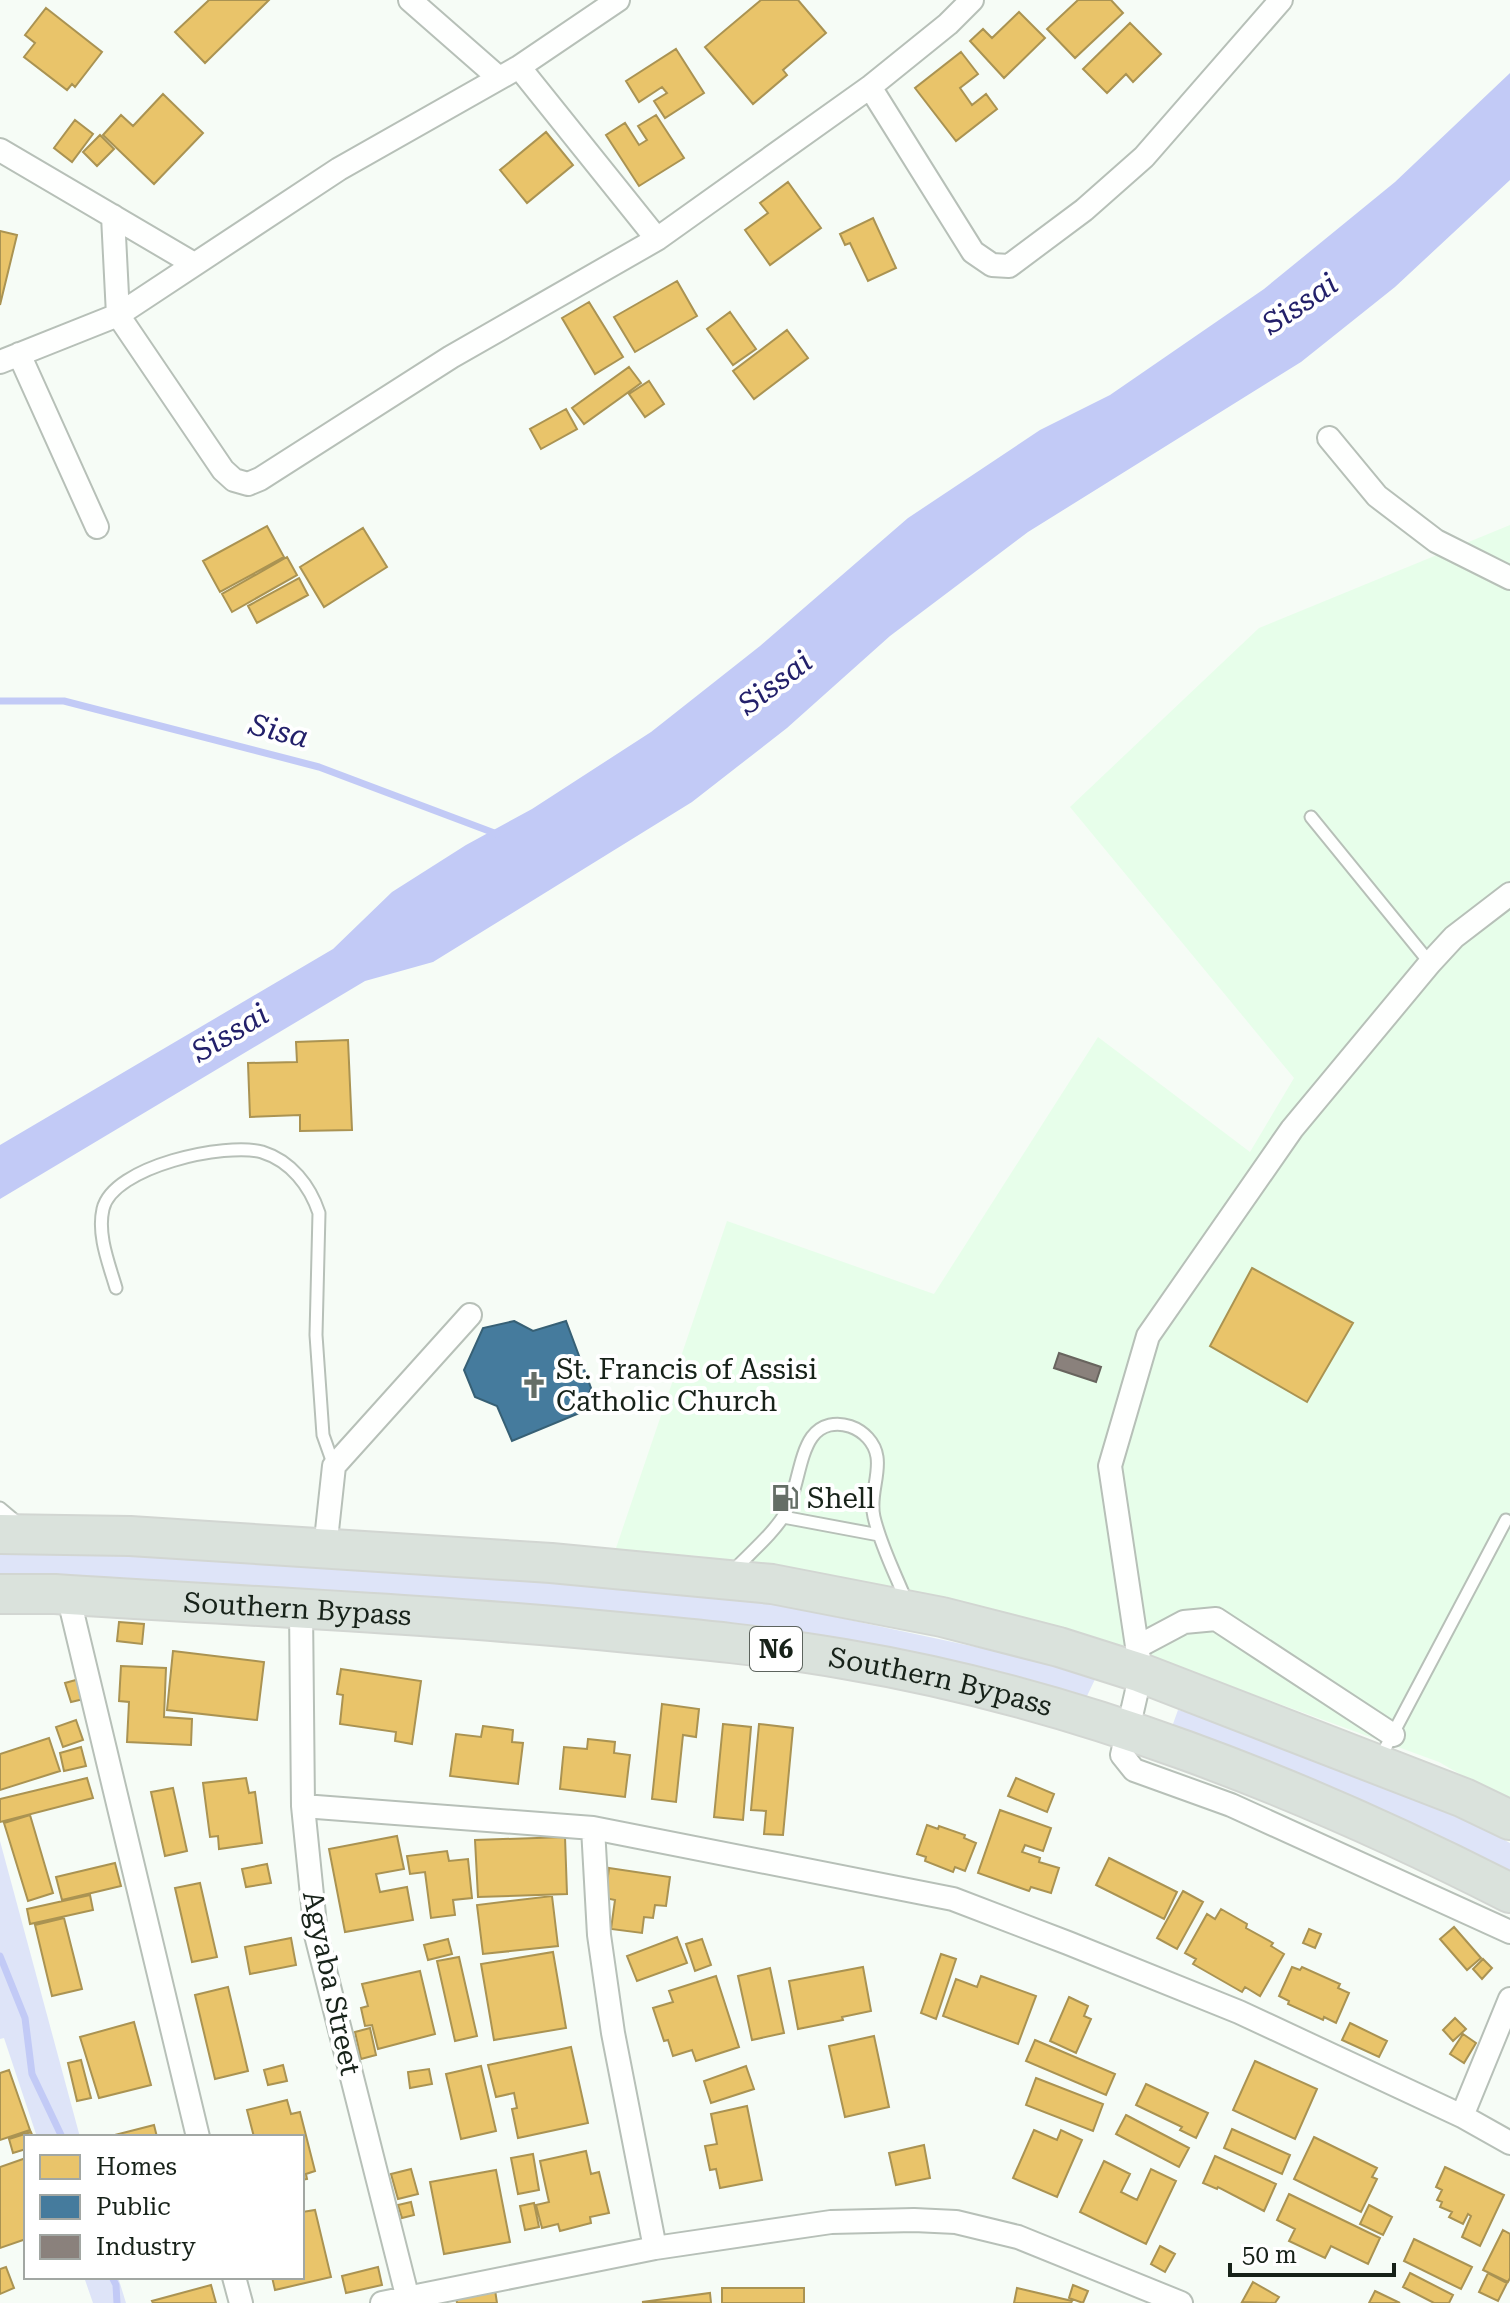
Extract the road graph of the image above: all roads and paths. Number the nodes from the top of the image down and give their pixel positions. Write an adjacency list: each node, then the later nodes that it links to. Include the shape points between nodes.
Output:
1 (410, 0): 5 (street)
2 (618, 0): 5 (street)
3 (972, 0): 6 (street)
4 (1281, 0): 6 (street, via 1144,157 1009,266 992,265 973,252)
5 (509, 72): 9 (street); 10 (street, via 339,169)
6 (870, 87): 9 (street)
7 (0, 150): 8 (street)
8 (113, 216): 10 (street); 11 (street)
9 (657, 239): 11 (street, via 451,357 248,484 223,470)
10 (194, 264): 11 (street)
11 (118, 315): 12 (street)
12 (10, 358): 14 (street)
13 (1329, 438): 15 (street, via 1377,496 1436,541)
14 (97, 527)
15 (1510, 578)
16 (1311, 817): 18 (lane)
17 (1510, 894): 18 (street, via 1454,937)
18 (1430, 963): 33 (street, via 1292,1129 1148,1336 1110,1466)
19 (116, 1288): 21 (lane, via 101,1225 103,1207 124,1181 153,1166 220,1150 266,1153 288,1166 312,1195 319,1213 316,1335 323,1435)
20 (470, 1315): 21 (street)
21 (334, 1466): 27 (street)
22 (0, 1508): 25 (lane)
23 (783, 1517): 26 (lane); 26 (lane, via 810,1439 836,1424 854,1427 873,1443 878,1459 873,1512); 28 (lane)
24 (1506, 1520): 35 (lane)
25 (16, 1534): 27 (highway, N6)
26 (879, 1535): 32 (lane)
27 (325, 1549): 28 (highway, N6)
28 (725, 1580): 32 (highway, N6)
29 (0, 1594): 30 (highway, Southern Bypass / N6)
30 (68, 1595): 31 (highway, Southern Bypass / N6); 43 (street)
31 (301, 1609): 34 (highway, Southern Bypass / N6, via 521,1622 746,1644 952,1681); 36 (street, Agyaba Street)
32 (911, 1611): 33 (highway, N6, via 1059,1647)
33 (1139, 1660): 34 (street); 35 (highway, N6); 35 (street, via 1184,1622 1216,1619)
34 (1129, 1731): 39 (highway, Southern Bypass / N6, via 1316,1800); 40 (street, via 1122,1755 1134,1770 1231,1805)
35 (1385, 1750): 37 (highway, N6)
36 (303, 1806): 38 (street); 47 (street, Agyaba Street, via 316,1935)
37 (1510, 1820)
38 (593, 1828): 42 (street, via 953,1899 1239,2012); 45 (street, via 599,1935 613,2033)
39 (1510, 1893)
40 (1510, 1932)
41 (1510, 1999): 42 (street)
42 (1462, 2116): 44 (street)
43 (198, 2135)
44 (1510, 2143)
45 (655, 2248): 47 (street); 50 (street, via 831,2222 956,2222 1018,2237)
46 (235, 2279): 48 (street)
47 (408, 2301): 49 (street)
48 (241, 2303)
49 (382, 2303)
50 (1181, 2303)

